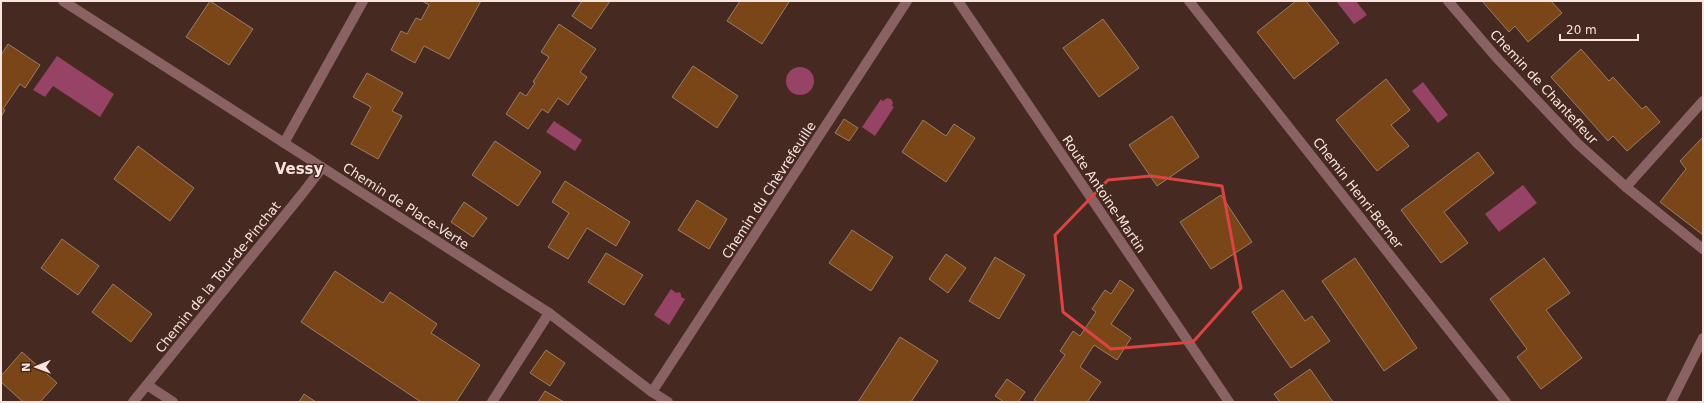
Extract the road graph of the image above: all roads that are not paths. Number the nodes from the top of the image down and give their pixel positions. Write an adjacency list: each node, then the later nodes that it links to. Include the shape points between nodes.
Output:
1 (63, 1): 8 (street, Chemin de Place-Verte)
2 (364, 1): 8 (street)
3 (907, 1): 15 (street, Chemin du Chèvrefeuille)
4 (958, 1): 20 (street, Route Antoine-Martin)
5 (1189, 1): 21 (street, Chemin Henri-Berner)
6 (1448, 1): 10 (street, Chemin de Chantefleur, via 1496,57 1578,144)
7 (1703, 101): 10 (street)
8 (284, 143): 9 (street, Chemin de Place-Verte)
9 (322, 168): 12 (street, Chemin de Place-Verte); 14 (street, Chemin de la Tour-de-Pinchat)
10 (1626, 187): 11 (street, Chemin de Chantefleur)
11 (1703, 249)
12 (549, 313): 15 (street, Chemin de Place-Verte); 18 (street)
13 (1703, 338): 22 (street)
14 (147, 385): 16 (street, Chemin de la Tour-de-Pinchat); 17 (street)
15 (652, 392): 19 (street, Chemin de Place-Verte)
16 (133, 402)
17 (173, 402)
18 (492, 402)
19 (668, 402)
20 (1229, 402)
21 (1506, 402)
22 (1671, 402)

